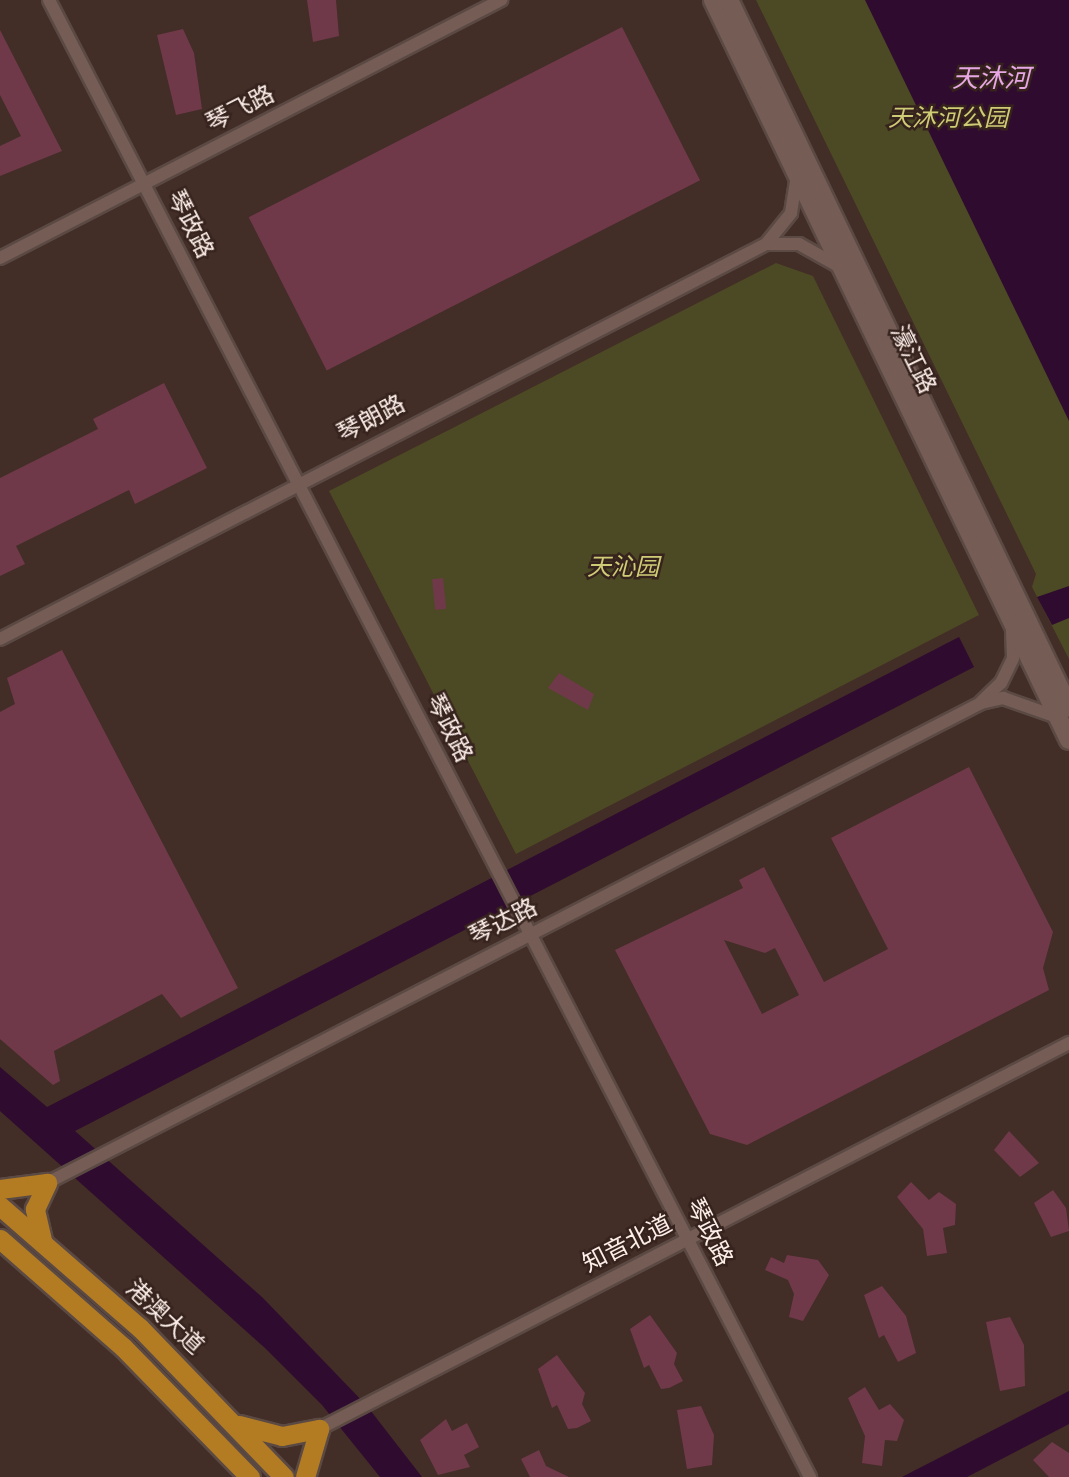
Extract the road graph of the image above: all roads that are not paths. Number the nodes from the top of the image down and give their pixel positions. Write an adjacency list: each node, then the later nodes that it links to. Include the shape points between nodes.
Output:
1 (49, 0): 6 (street, 琴政路)
2 (501, 0): 6 (street, 琴飞路)
3 (713, 0): 5 (main road, 濠江路)
4 (729, 0): 14 (main road, 濠江路)
5 (797, 176): 7 (street, via 791,212); 9 (main road, 濠江路)
6 (144, 184): 8 (street, 琴飞路); 10 (street, 琴政路)
7 (766, 244): 9 (street, via 809,247); 10 (street, 琴朗路)
8 (0, 258)
9 (841, 268): 11 (main road, 濠江路)
10 (298, 482): 12 (street, 琴朗路); 16 (street, 琴政路)
11 (1012, 625): 13 (street, via 1013,658 1001,683); 14 (main road, 濠江路)
12 (0, 639)
13 (981, 703): 14 (street, via 1003,698); 16 (street, 琴达路)
14 (1063, 712): 15 (main road, 濠江路)
15 (1069, 740)
16 (530, 933): 18 (street, 琴达路); 21 (street, 琴政路)
17 (1069, 1043): 21 (street, 知音北道)
18 (47, 1183): 19 (main road); 23 (main road, via 35,1209)
19 (0, 1189)
20 (0, 1206): 23 (main road, 港澳大道)
21 (687, 1238): 25 (street, 知音北道); 29 (street, 琴政路)
22 (0, 1239): 26 (main road, 港澳大道, via 123,1347)
23 (44, 1243): 24 (main road, 港澳大道)
24 (235, 1423): 25 (main road, via 282,1436); 27 (main road, 港澳大道)
25 (319, 1429): 28 (main road)
26 (250, 1477)
27 (284, 1477)
28 (305, 1477)
29 (810, 1477)

